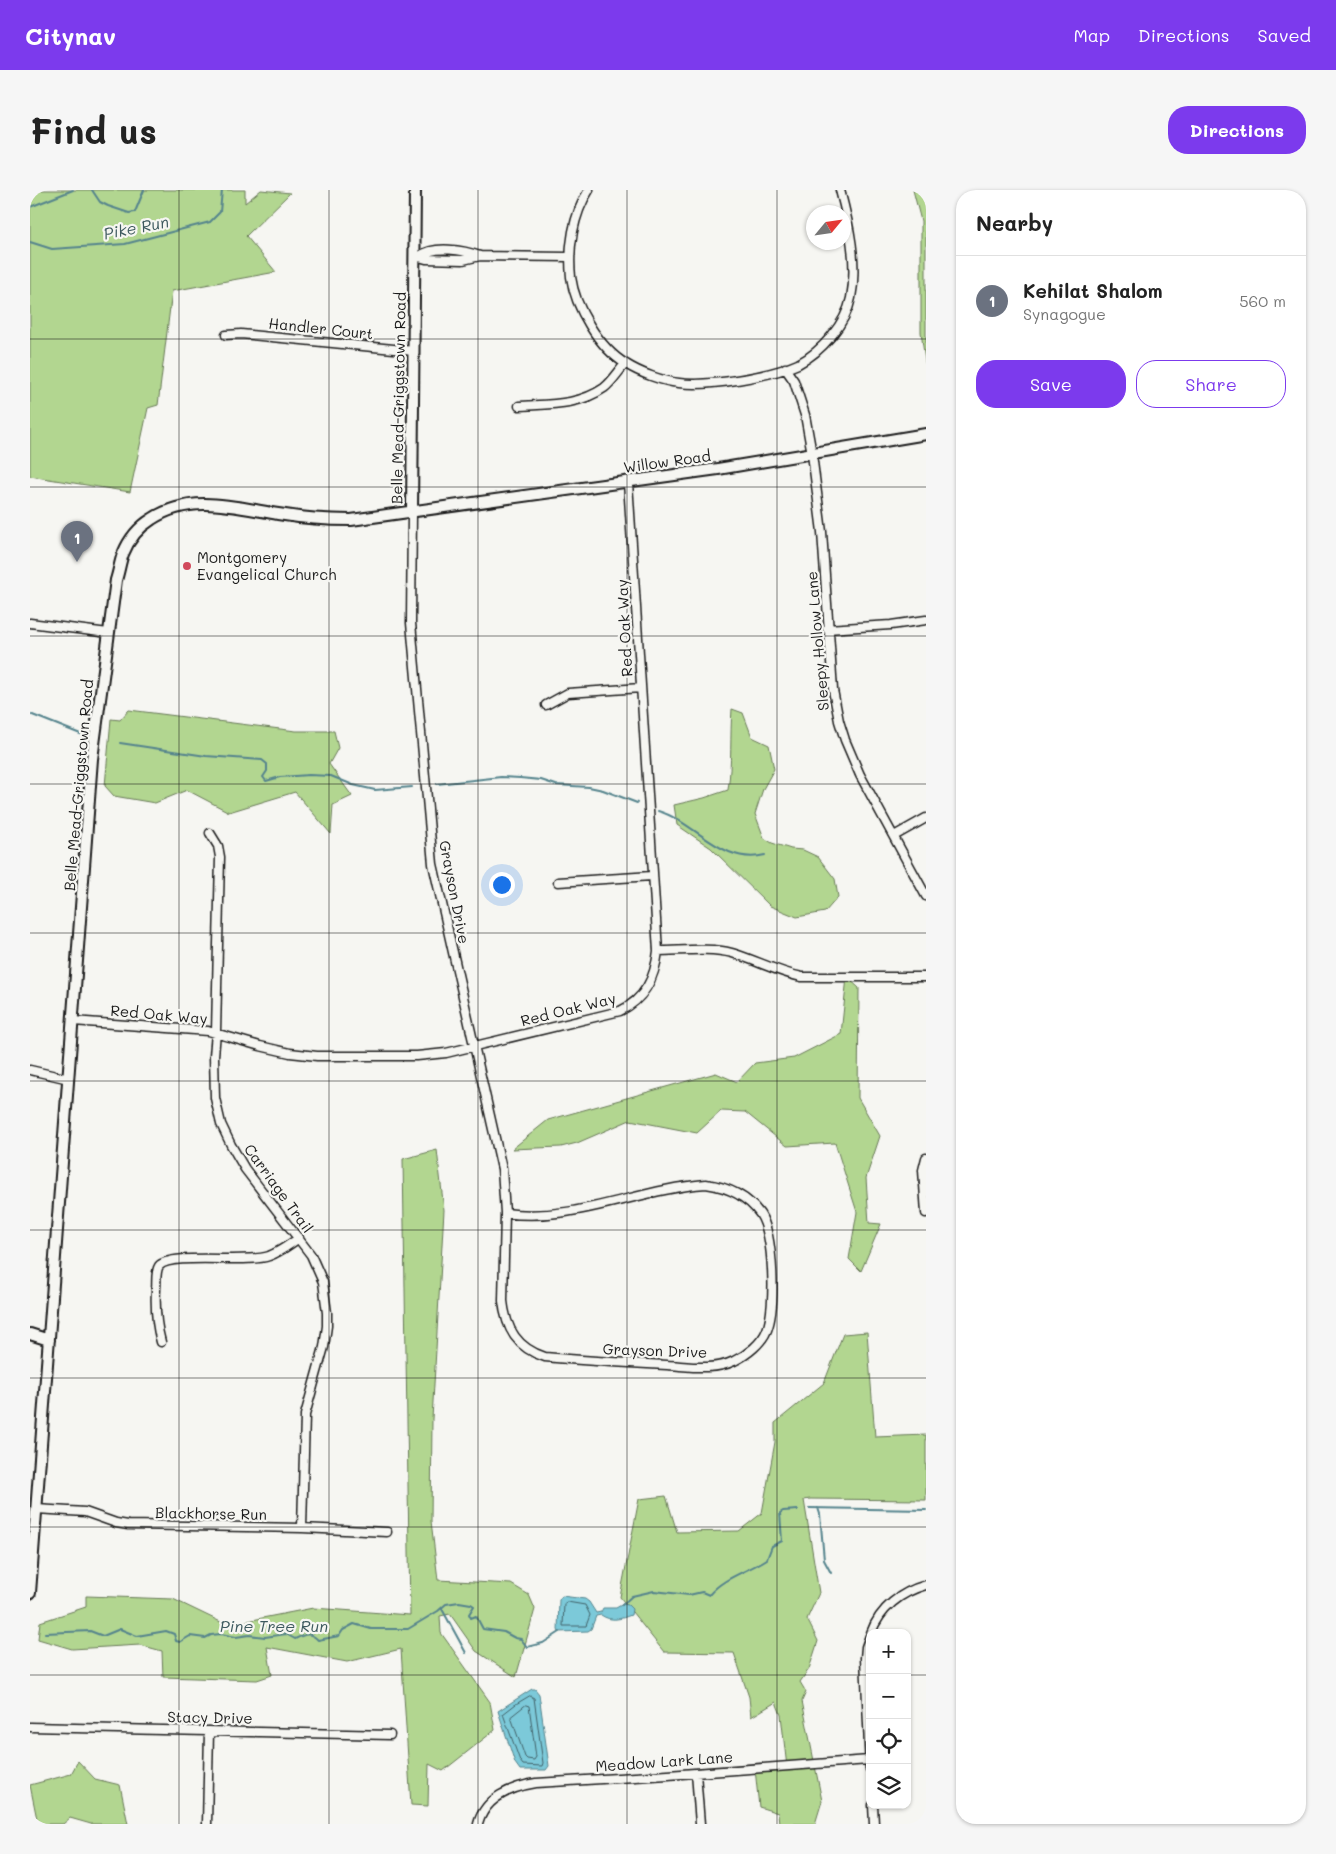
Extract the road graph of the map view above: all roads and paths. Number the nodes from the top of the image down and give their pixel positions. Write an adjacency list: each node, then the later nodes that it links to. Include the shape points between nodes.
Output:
1 (415, 190): 4 (street, Belle Mead-Griggstown Road)
2 (589, 190): 5 (street, via 581,202)
3 (840, 190): 9 (street, via 854,274 851,300 842,322 827,342 799,363)
4 (417, 256): 5 (street, via 463,260 480,256); 7 (street, Belle Mead-Griggstown Road)
5 (569, 257): 8 (street, via 572,286 582,311 609,351)
6 (226, 335): 7 (street, Handler Court)
7 (414, 351): 14 (street, Belle Mead-Griggstown Road)
8 (625, 364): 9 (street, via 677,383 691,384); 10 (street, via 604,388 586,398 567,404)
9 (785, 368): 12 (street, Sleepy Hollow Lane, via 794,381 805,415)
10 (519, 406)
11 (926, 434): 12 (street, Willow Road)
12 (812, 454): 13 (street, Willow Road); 17 (street, Sleepy Hollow Lane, via 822,532)
13 (628, 482): 14 (street, Willow Road); 19 (street, Red Oak Way)
14 (412, 512): 18 (street, Belle Mead-Griggstown Road, via 326,520 203,502 171,508 147,522 129,542 116,580); 31 (street, Grayson Drive, via 411,623 433,864)
15 (926, 620): 17 (street)
16 (30, 623): 18 (street)
17 (827, 629): 23 (street, Sleepy Hollow Lane, via 832,690 845,740 860,775)
18 (108, 633): 29 (street, Belle Mead-Griggstown Road, via 92,759)
19 (641, 688): 20 (street, via 568,693); 24 (street, Red Oak Way)
20 (546, 705)
21 (926, 818): 23 (street)
22 (210, 833): 30 (street, Carriage Trail, via 220,857)
23 (894, 836): 26 (street, Sleepy Hollow Lane)
24 (652, 876): 25 (street); 27 (street, Red Oak Way)
25 (558, 882)
26 (926, 896)
27 (658, 951): 28 (street, via 716,950 802,977); 31 (street, Red Oak Way, via 650,984 641,997 626,1008)
28 (926, 977)
29 (73, 1021): 30 (street, Red Oak Way); 33 (street, Belle Mead-Griggstown Road)
30 (216, 1032): 31 (street, Red Oak Way, via 260,1046 317,1056 417,1056); 37 (street, Carriage Trail, via 215,1098 221,1124 245,1168)
31 (474, 1046): 35 (street, Grayson Drive, via 502,1169)
32 (30, 1070): 33 (street)
33 (69, 1079): 39 (street, Belle Mead-Griggstown Road)
34 (926, 1158): 36 (street, via 923,1170)
35 (505, 1213): 35 (street, Grayson Drive, via 504,1314 519,1343 538,1354 608,1363 717,1366 744,1356 767,1330 773,1303 769,1239 760,1214 741,1195 728,1189 706,1184 684,1186 565,1213 523,1216)
36 (926, 1213)
37 (299, 1238): 40 (street, via 278,1252 260,1258 183,1259 162,1264 157,1270 155,1310); 42 (street, Carriage Trail, via 320,1273 327,1313 324,1347 305,1415)
38 (30, 1334): 39 (street)
39 (49, 1340): 41 (street, Belle Mead-Griggstown Road)
40 (161, 1342)
41 (36, 1509): 42 (street, Blackhorse Run, via 85,1512 128,1525); 45 (street, Belle Mead-Griggstown Road)
42 (302, 1528): 43 (street, Blackhorse Run)
43 (387, 1532)
44 (926, 1585): 46 (street, via 904,1594 886,1609)
45 (30, 1593)
46 (873, 1629)
47 (866, 1647): 48 (street)
48 (867, 1719)
49 (30, 1726): 50 (street, Stacy Drive)
50 (209, 1731): 51 (street, Stacy Drive); 55 (street)
51 (390, 1735)
52 (866, 1760): 53 (street, Meadow Lark Lane)
53 (696, 1773): 56 (street, Meadow Lark Lane, via 524,1785 493,1799); 57 (street)
54 (872, 1809): 58 (street)
55 (207, 1824)
56 (478, 1824)
57 (700, 1824)
58 (874, 1824)

